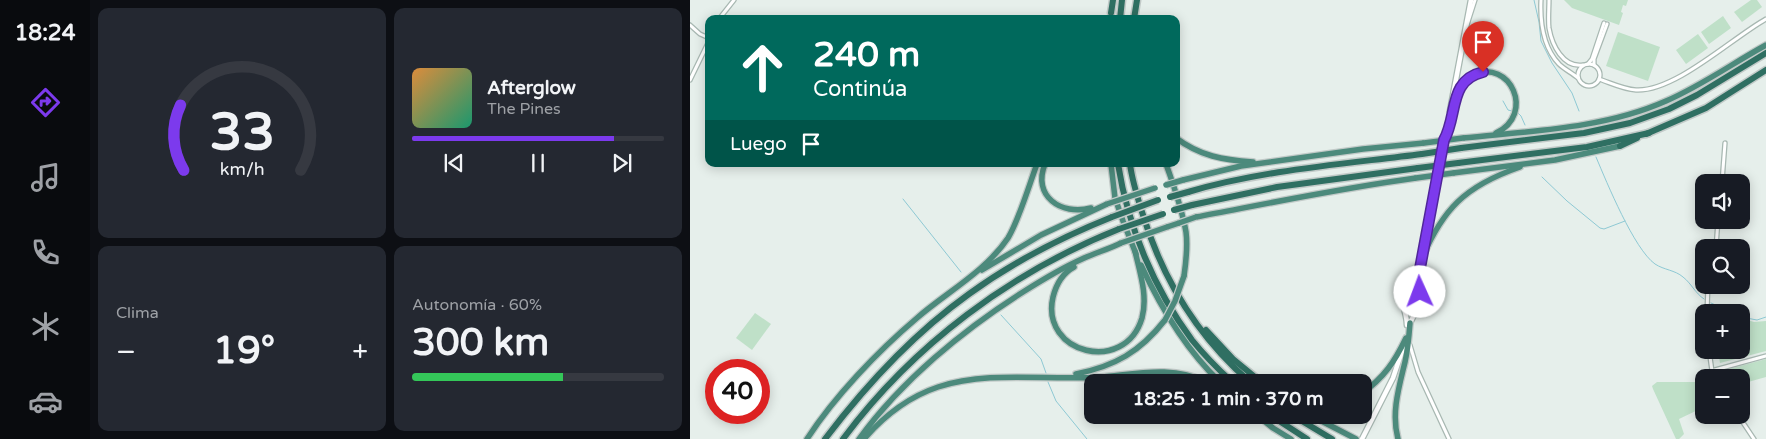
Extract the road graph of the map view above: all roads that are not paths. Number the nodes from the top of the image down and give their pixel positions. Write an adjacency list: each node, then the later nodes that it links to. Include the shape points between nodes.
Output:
1 (734, 0): 8 (street)
2 (1113, 0): 9 (highway)
3 (1122, 0): 10 (highway)
4 (1136, 0): 11 (highway)
5 (1473, 0): 28 (street)
6 (1542, 0): 22 (street, via 1543,34 1548,47 1559,64)
7 (1550, 0): 19 (street, via 1549,28 1556,49 1571,65)
8 (722, 15)
9 (1111, 15)
10 (1120, 15)
11 (1134, 15)
12 (1766, 19): 23 (street, via 1686,73 1659,85 1635,90)
13 (690, 25): 14 (street)
14 (705, 37)
15 (1766, 44): 26 (highway, via 1700,84 1623,116 1578,125)
16 (705, 48): 24 (street)
17 (1766, 53): 73 (highway, bridge, via 1698,96 1630,123 1584,133 1271,174 1158,200 1084,228 1024,258 969,294 924,330 880,372)
18 (1588, 64): 19 (street); 20 (street); 20 (street, via 1605,23)
19 (1583, 65): 22 (street)
20 (1595, 65): 23 (street)
21 (1766, 70): 25 (highway, via 1706,108)
22 (1578, 78): 23 (street, via 1588,86)
23 (1599, 79)
24 (690, 80)
25 (1649, 133): 30 (highway); 74 (highway, bridge, via 1587,147 1277,187 1192,205 1119,228 1033,270 980,305 936,339 894,379)
26 (1490, 135): 28 (highway, via 1511,121 1516,96 1504,78 1483,72 1468,79 1461,87); 31 (highway, bridge)
27 (1180, 140): 31 (highway, via 1221,159)
28 (1444, 140): 45 (street)
29 (1725, 143): 40 (street)
30 (1620, 146): 32 (highway)
31 (1268, 162): 42 (highway, bridge, via 1183,180)
32 (1532, 164): 44 (highway, bridge, via 1370,184 1278,200 1179,223); 45 (highway, via 1489,179 1470,190 1441,220)
33 (1037, 167): 47 (highway, via 1008,237 991,258)
34 (1044, 167): 42 (highway, via 1042,180 1045,191 1053,202 1063,208 1080,211)
35 (1107, 167): 41 (highway)
36 (1110, 167): 41 (highway)
37 (1119, 167): 60 (highway, via 1136,233 1158,284 1193,340)
38 (1131, 167): 48 (highway, via 1153,246)
39 (1167, 167): 63 (highway, bridge, via 1179,202 1187,250 1184,276 1175,301 1155,333 1122,359 1098,370)
40 (1723, 174)
41 (1113, 182): 43 (highway, via 1120,214)
42 (1107, 204): 47 (highway, via 1041,235)
43 (1135, 251): 44 (highway, via 1143,284 1142,319 1121,346 1093,352 1065,339 1054,322 1052,304 1055,287 1069,269); 59 (highway, via 1162,309 1188,347)
44 (1098, 253): 75 (highway, via 1039,282 987,315 902,389)
45 (1420, 264): 46 (street)
46 (1418, 279): 49 (street); 50 (street)
47 (963, 282): 72 (highway, via 917,318 871,361)
48 (1170, 282): 61 (highway, via 1204,334); 62 (highway, via 1214,338)
49 (1410, 290): 50 (street); 51 (street, via 1402,296)
50 (1420, 292): 52 (street, via 1423,303)
51 (1405, 308): 52 (street); 54 (street)
52 (1417, 311): 53 (street)
53 (1410, 323): 54 (highway)
54 (1407, 337): 65 (highway, via 1390,368); 71 (street, via 1396,372); 81 (highway, via 1396,401); 82 (street, via 1418,372)
55 (1766, 356): 56 (street)
56 (1718, 369)
57 (1120, 374): 58 (highway)
58 (1182, 374)
59 (1213, 374)
60 (1225, 374)
61 (1242, 374)
62 (1252, 374)
63 (1064, 377): 64 (highway); 76 (highway, via 983,378 942,386 911,399 888,414)
64 (1084, 377)
65 (1372, 387)
66 (1267, 424): 77 (highway)
67 (1284, 424): 78 (highway)
68 (1307, 424): 79 (highway)
69 (1327, 424): 80 (highway)
70 (1744, 424): 83 (street)
71 (1362, 438)
72 (807, 439)
73 (825, 439)
74 (843, 439)
75 (859, 439)
76 (864, 439)
77 (1291, 439)
78 (1307, 439)
79 (1332, 439)
80 (1356, 439)
81 (1398, 439)
82 (1449, 439)
83 (1754, 439)

